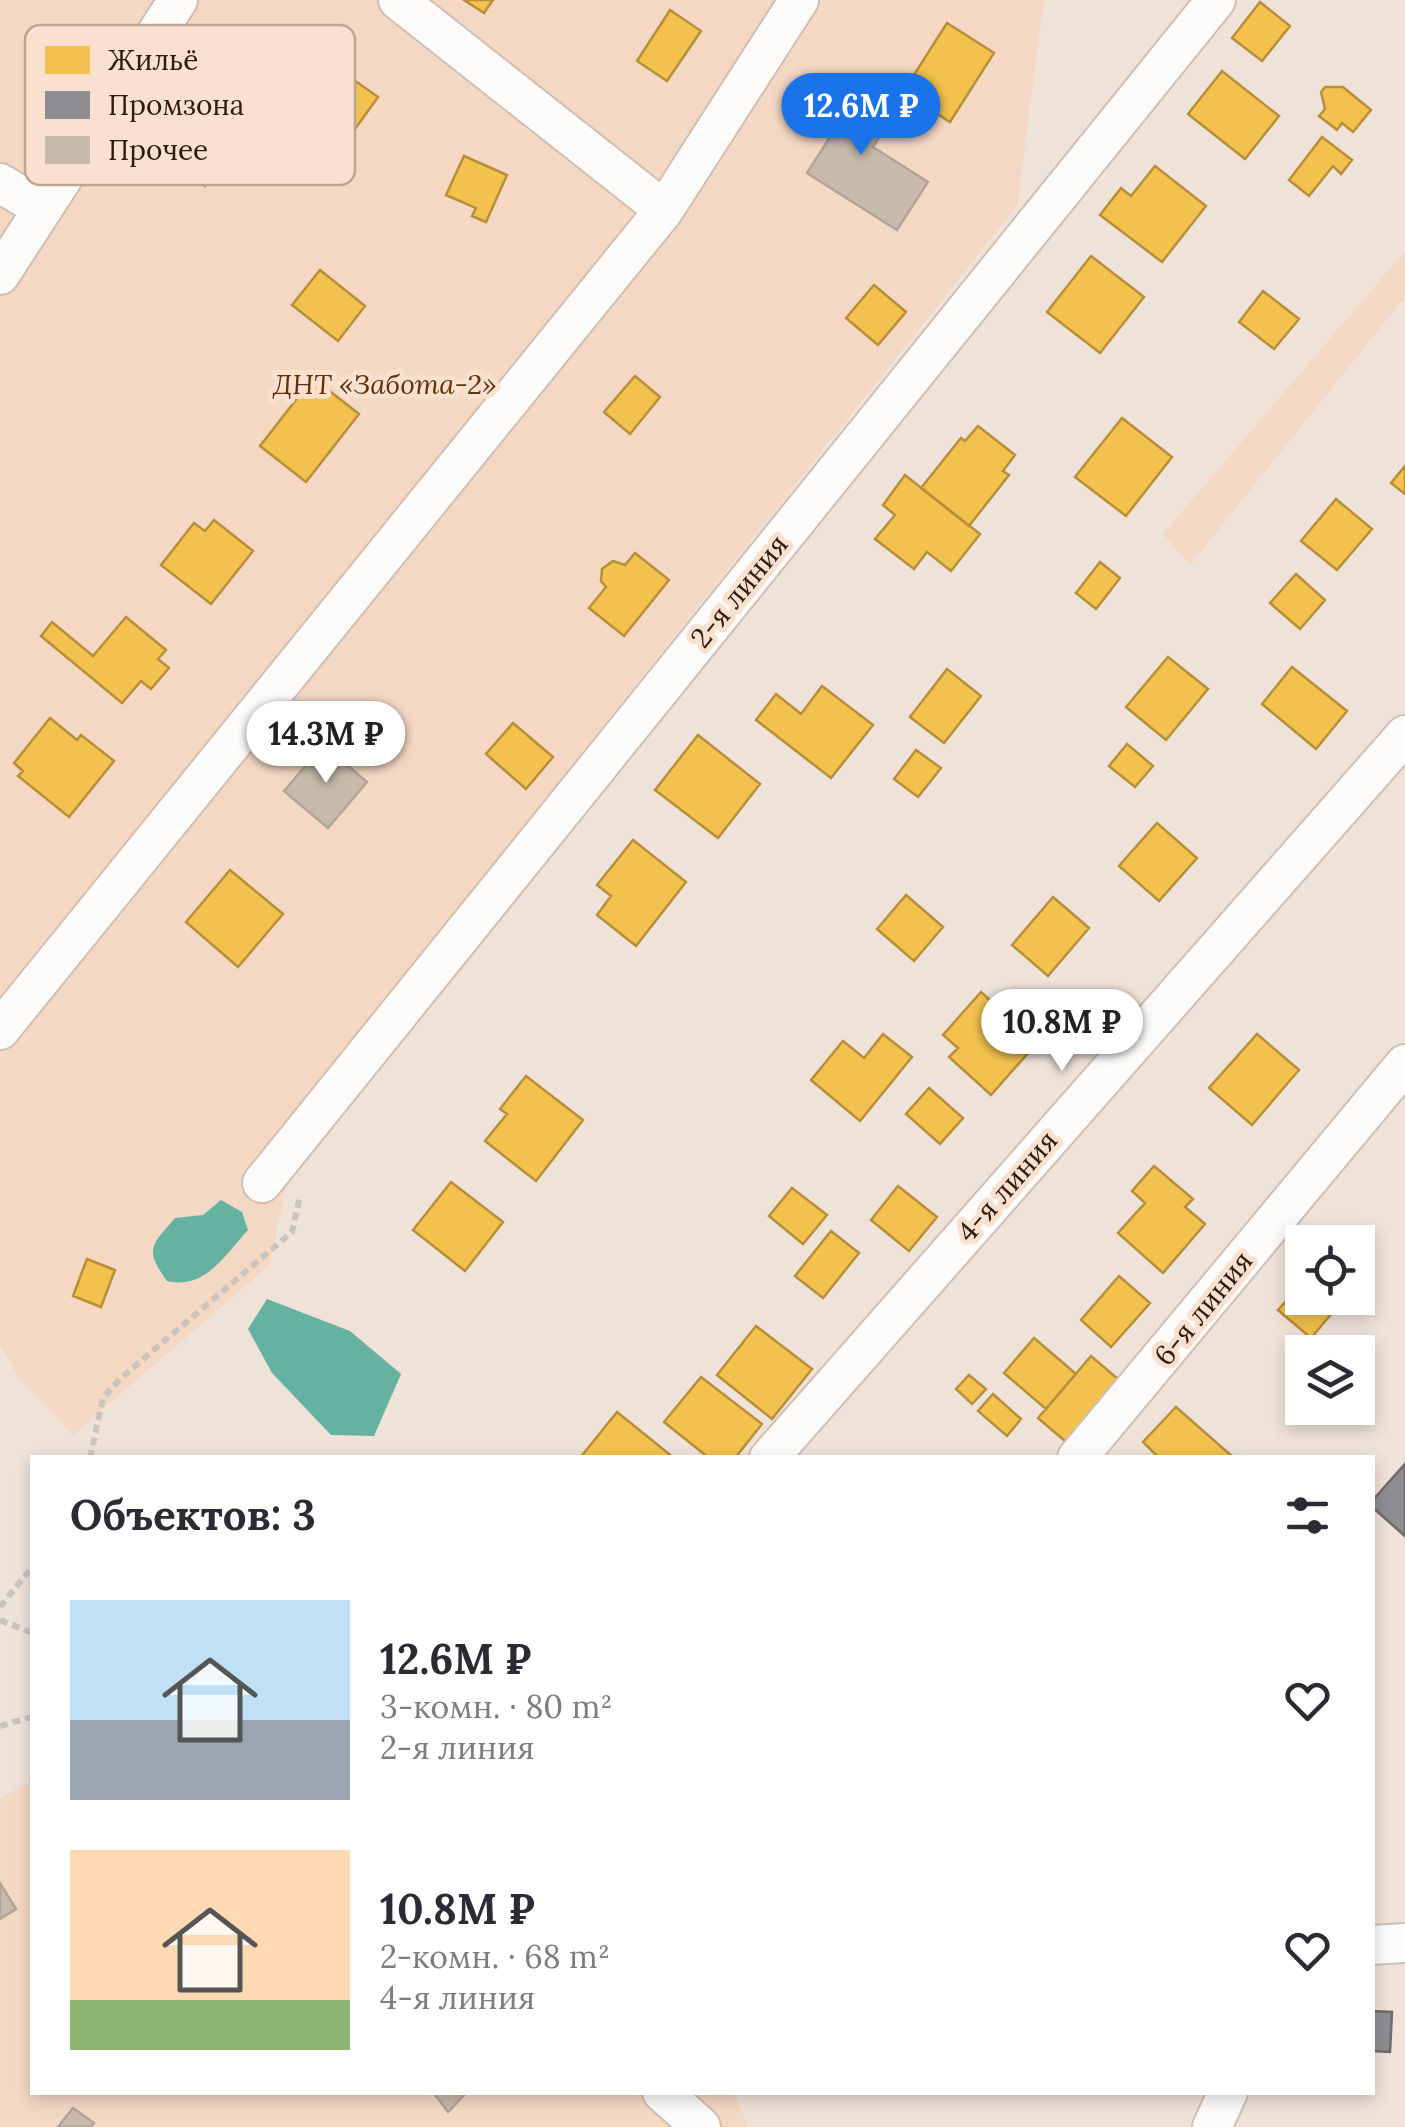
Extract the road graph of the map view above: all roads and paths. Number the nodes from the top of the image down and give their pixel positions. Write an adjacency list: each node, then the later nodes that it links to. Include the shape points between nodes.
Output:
1 (178, 0): 5 (street)
2 (398, 0): 9 (street)
3 (799, 0): 9 (street)
4 (1216, 0): 14 (street, 2-я линия)
5 (162, 25)
6 (0, 183): 8 (street)
7 (58, 185): 8 (street)
8 (42, 209): 10 (street)
9 (664, 210): 12 (street)
10 (0, 275)
11 (1405, 735): 17 (street, 4-я линия)
12 (0, 1030)
13 (1405, 1064): 18 (street, 6-я линия)
14 (308, 1125): 15 (street, 2-я линия); 16 (path, via 292,1232 121,1378 104,1398)
15 (262, 1183)
16 (91, 1455)
17 (772, 1455)
18 (1079, 1455)
19 (30, 1570): 20 (path)
20 (0, 1607)
21 (0, 1620): 22 (path)
22 (30, 1633)
23 (30, 1718): 24 (path)
24 (0, 1726)
25 (1405, 1943): 26 (street)
26 (1375, 1945)
27 (665, 2095): 29 (street)
28 (1227, 2095): 30 (street)
29 (700, 2127)
30 (1212, 2127)

